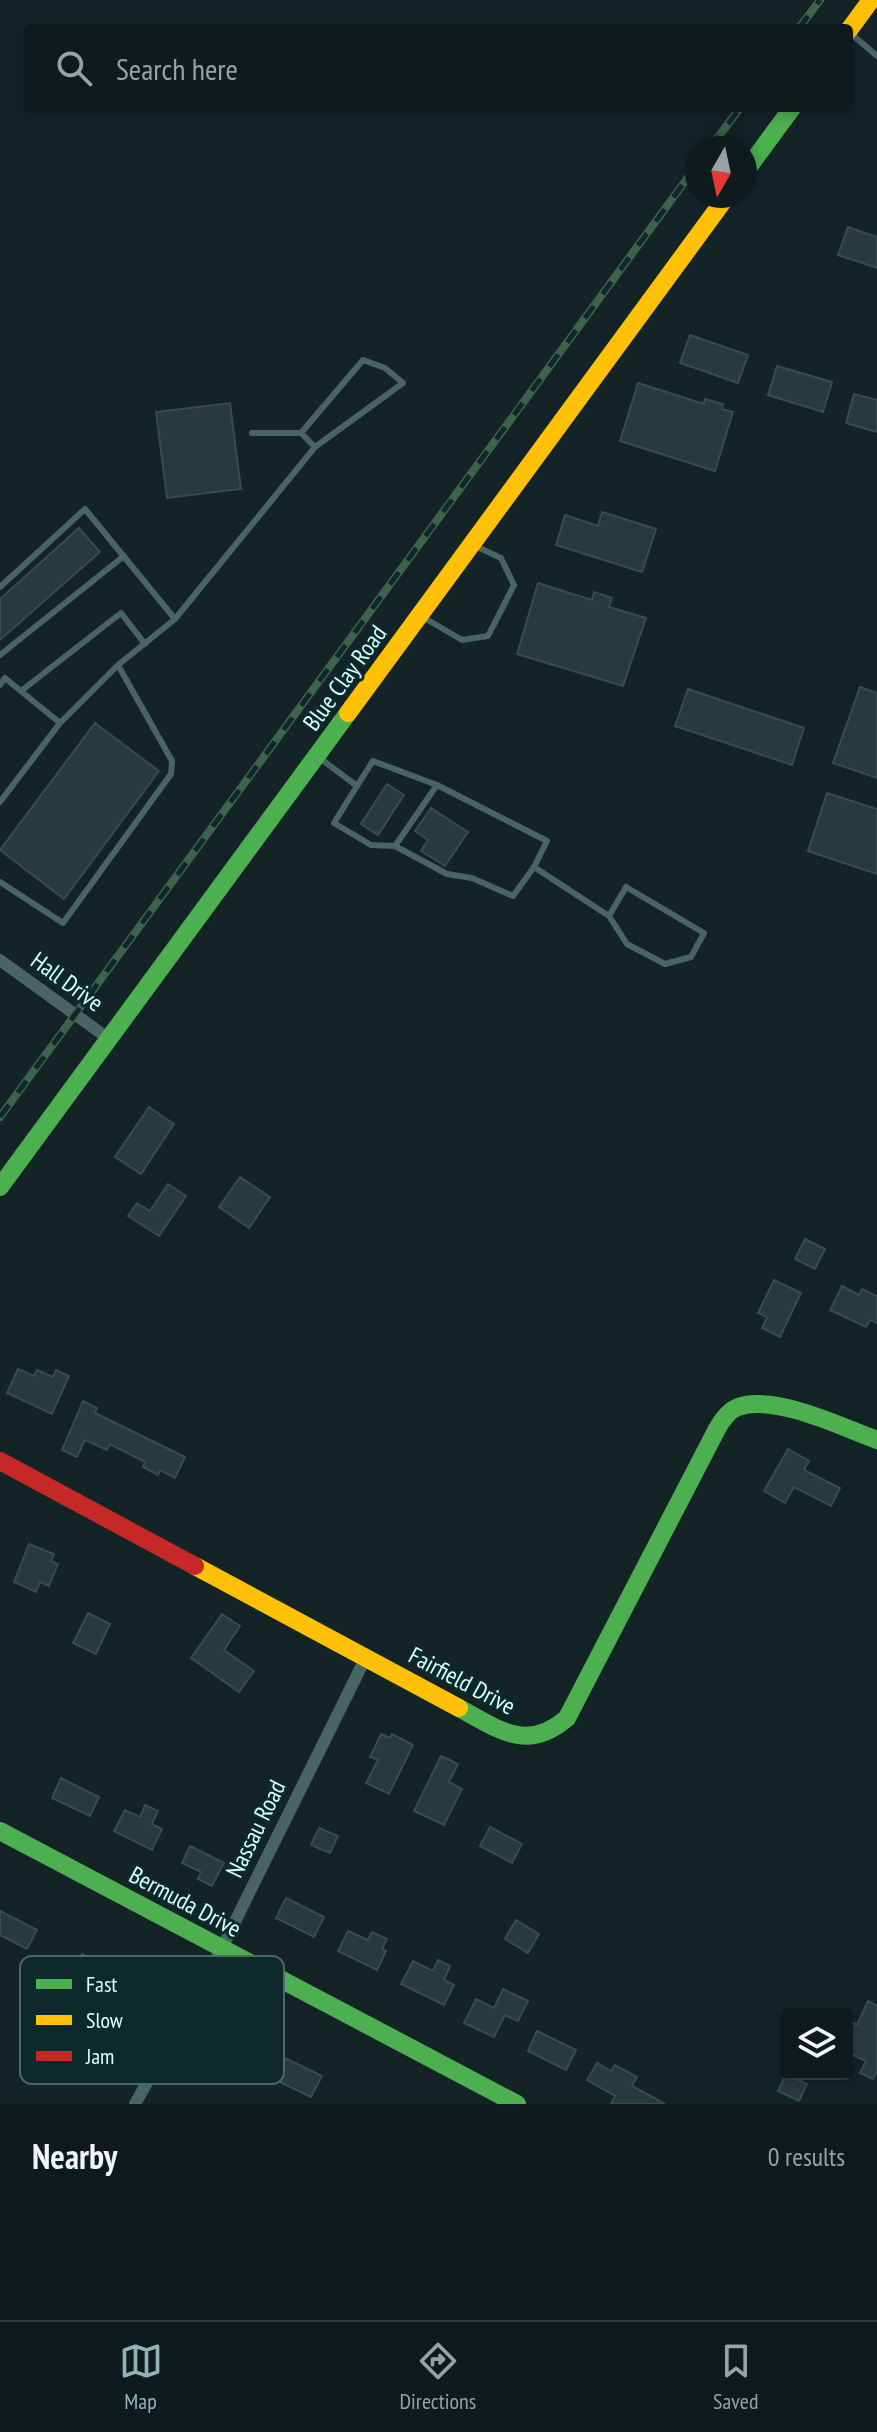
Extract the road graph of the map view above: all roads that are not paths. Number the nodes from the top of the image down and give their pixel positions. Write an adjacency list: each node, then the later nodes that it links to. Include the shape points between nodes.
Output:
1 (871, 0): 2 (street)
2 (853, 25)
3 (853, 35): 4 (lane)
4 (877, 56)
5 (789, 112): 6 (street)
6 (757, 156)
7 (718, 208): 11 (street, Blue Clay Road)
8 (252, 433): 9 (lane)
9 (301, 433): 10 (lane); 10 (lane, via 363,360 385,368 403,383)
10 (315, 447): 15 (lane)
11 (472, 545): 14 (street, Blue Clay Road); 14 (lane, via 501,558 514,585 488,636 462,640)
12 (124, 556): 13 (lane, via 85,509); 15 (lane); 17 (lane)
13 (0, 587)
14 (421, 616): 23 (street, Blue Clay Road)
15 (175, 619): 16 (lane)
16 (145, 644): 18 (lane); 21 (lane, via 121,613)
17 (0, 655)
18 (118, 665): 22 (lane); 29 (lane, via 172,761 171,774 63,923)
19 (2, 676): 20 (lane); 21 (lane)
20 (0, 685)
21 (21, 691): 22 (lane)
22 (60, 723): 26 (lane)
23 (317, 756): 25 (lane); 32 (street, Blue Clay Road)
24 (437, 785): 25 (lane, via 373,761); 27 (lane); 28 (lane, via 547,841)
25 (357, 786): 27 (lane, via 334,823 371,845)
26 (0, 802)
27 (395, 846): 28 (lane, via 447,874 472,878 513,896)
28 (534, 867): 30 (lane)
29 (0, 882)
30 (609, 916): 30 (lane, via 627,944 665,964 691,957 704,933 626,887)
31 (0, 960): 32 (street, Hall Drive)
32 (109, 1039): 33 (street, Blue Clay Road)
33 (0, 1187)
34 (877, 1440): 36 (street, Fairfield Drive, via 764,1403 732,1410 717,1429 580,1697 567,1718 549,1732 525,1738 512,1735)
35 (0, 1461): 36 (street, Fairfield Drive)
36 (366, 1657): 38 (street, Nassau Road)
37 (0, 1831): 38 (street, Bermuda Drive)
38 (222, 1948): 39 (street, Nassau Road); 40 (street, Bermuda Drive)
39 (218, 1956)
40 (237, 1956)
41 (284, 1981): 44 (street, Bermuda Drive)
42 (146, 2084): 43 (street, Nassau Road)
43 (135, 2104)
44 (517, 2104)

